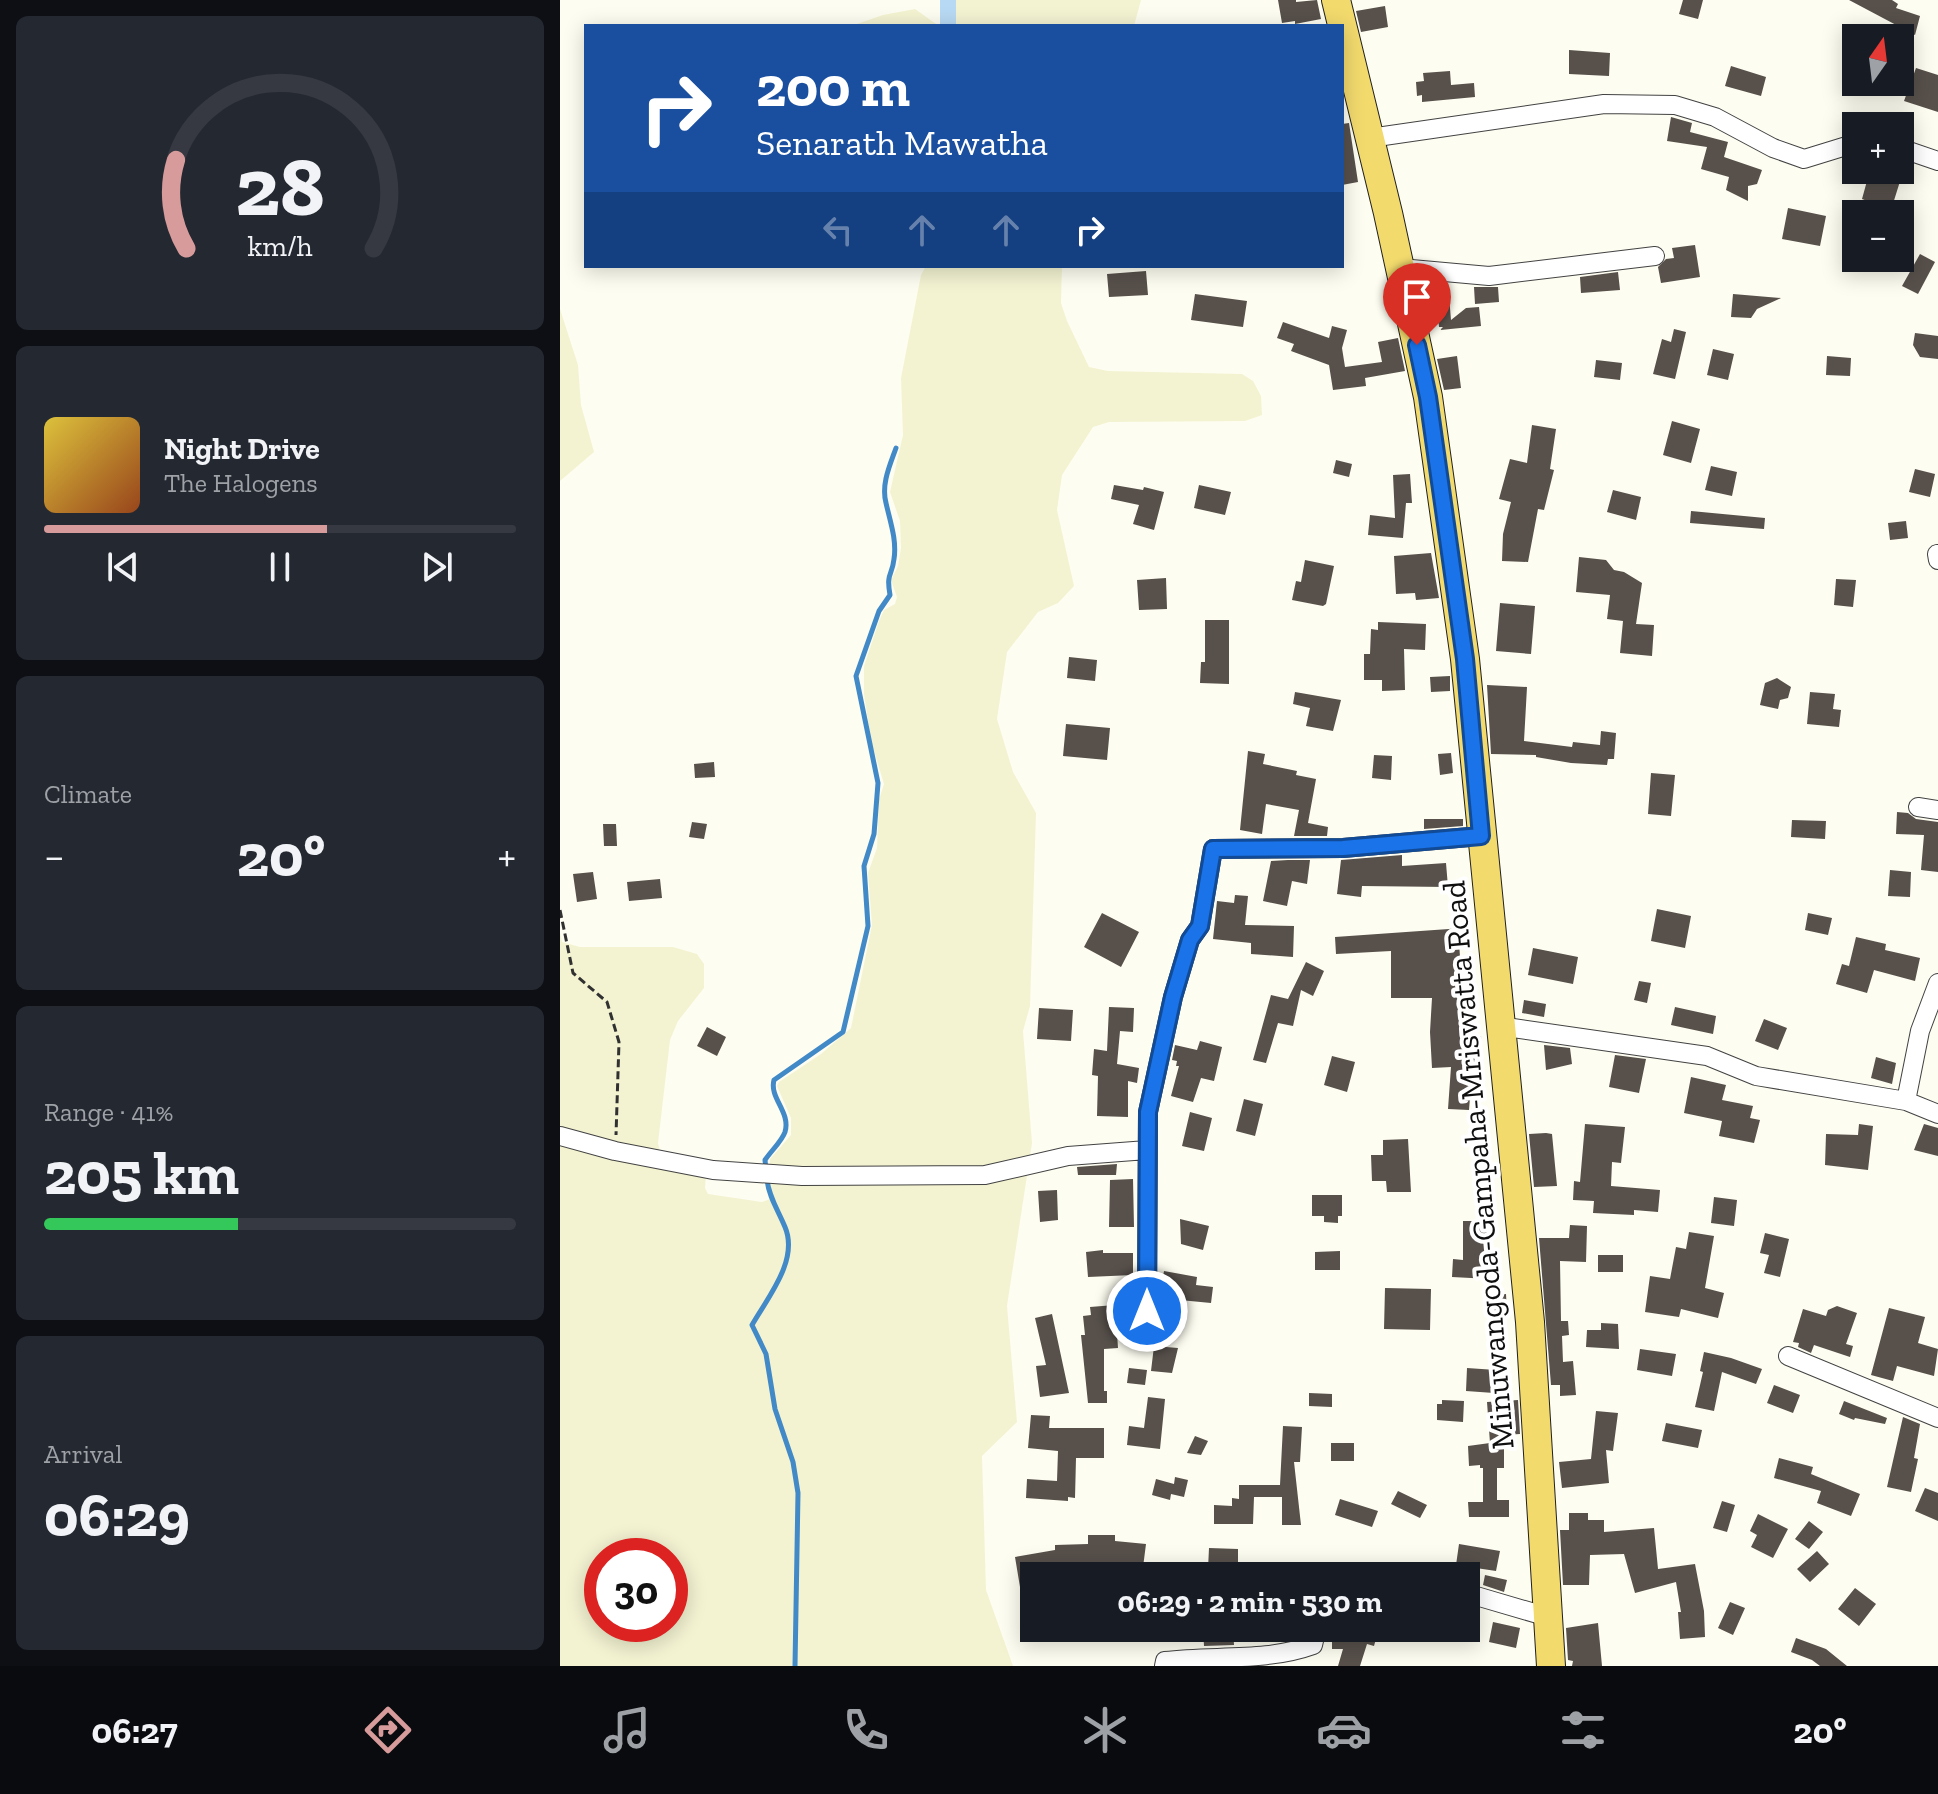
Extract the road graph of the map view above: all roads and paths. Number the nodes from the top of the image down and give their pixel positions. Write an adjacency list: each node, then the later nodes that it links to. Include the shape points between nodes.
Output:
1 (1336, 0): 2 (main road, Minuwangoda-Gampaha-Mriswatta Road)
2 (1342, 24)
3 (1344, 32): 4 (main road, Minuwangoda-Gampaha-Mriswatta Road)
4 (1370, 138): 5 (street, via 1604,104 1675,105 1715,117 1804,159); 9 (main road, Minuwangoda-Gampaha-Mriswatta Road)
5 (1842, 147)
6 (1914, 153): 7 (street)
7 (1938, 161)
8 (1655, 256): 9 (street, via 1489,276)
9 (1400, 268): 12 (main road, Minuwangoda-Gampaha-Mriswatta Road, via 1428,397 1465,659)
10 (1918, 807): 11 (street)
11 (1938, 810)
12 (1481, 836): 15 (main road, Minuwangoda-Gampaha-Mriswatta Road); 19 (street, via 1343,848 1213,849 1200,926 1190,940 1148,1112)
13 (560, 910): 20 (path, via 573,973 607,1002 619,1042)
14 (1938, 983): 16 (street, via 1920,1031)
15 (1499, 1026): 16 (street, via 1707,1056 1756,1076); 25 (main road, Minuwangoda-Gampaha-Mriswatta Road, via 1530,1322)
16 (1906, 1101): 17 (street)
17 (1938, 1114)
18 (560, 1136): 20 (street)
19 (1147, 1150): 20 (street, via 1068,1156 985,1175 802,1176 728,1171); 21 (street)
20 (615, 1151)
21 (1147, 1311)
22 (1788, 1356): 23 (street)
23 (1938, 1418)
24 (1480, 1597): 25 (street)
25 (1548, 1617): 28 (main road, Minuwangoda-Gampaha-Mriswatta Road)
26 (1314, 1642): 27 (street, via 1289,1653 1190,1658 1165,1661)
27 (1164, 1666)
28 (1551, 1666)

